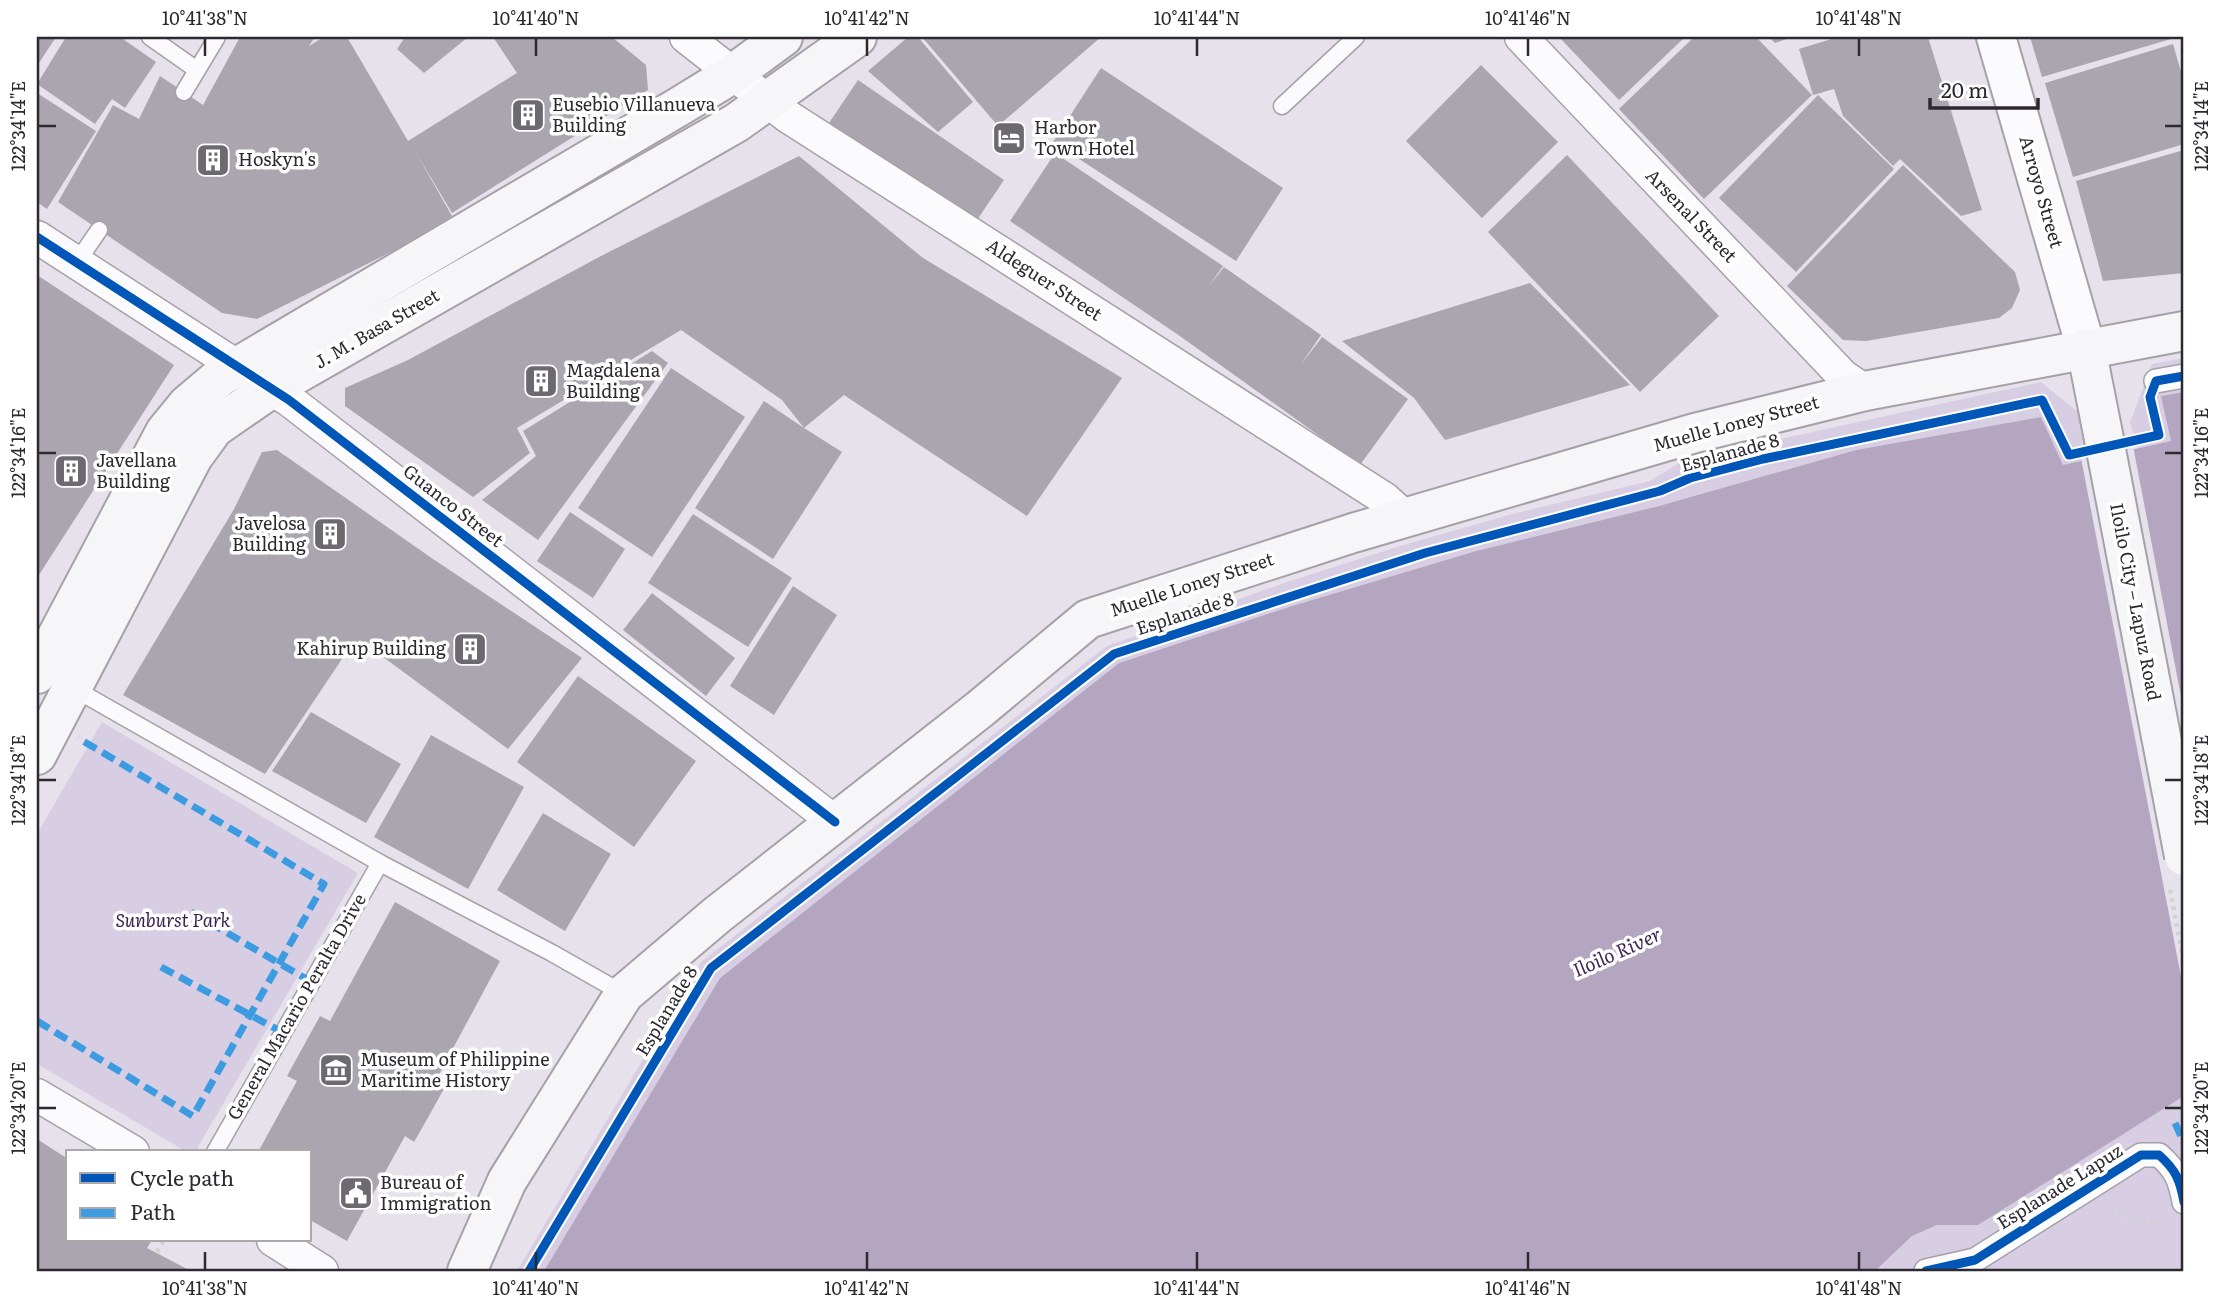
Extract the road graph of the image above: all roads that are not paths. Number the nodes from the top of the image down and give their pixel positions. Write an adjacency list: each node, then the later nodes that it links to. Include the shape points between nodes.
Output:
1 (150, 37): 9 (lane)
2 (217, 37): 9 (lane)
3 (686, 37): 10 (street, Aldeguer Street)
4 (783, 37): 10 (main road)
5 (857, 37): 12 (main road, J. M. Basa Street)
6 (1356, 37): 13 (lane)
7 (1521, 37): 23 (street, Arsenal Street, via 1843,376)
8 (1996, 37): 18 (street, Arroyo Street)
9 (197, 70): 11 (lane)
10 (734, 73): 12 (street, Aldeguer Street); 19 (main road)
11 (184, 92)
12 (768, 103): 21 (main road, J. M. Basa Street); 24 (street, Aldeguer Street, via 1385,499)
13 (1282, 106)
14 (99, 230): 16 (lane)
15 (37, 237): 16 (street, Guanco Street)
16 (77, 262): 19 (street, Guanco Street)
17 (2184, 331): 18 (main road, Muelle Loney Street)
18 (2086, 348): 23 (main road, Muelle Loney Street); 29 (main road, Iloilo City – Lapuz Road, bridge, via 2118,438)
19 (237, 367): 21 (street, Guanco Street); 25 (main road, via 187,405 165,432)
20 (2184, 376): 22 (street)
21 (272, 388): 26 (main road, J. M. Basa Street, via 214,428 193,457); 28 (street, Guanco Street)
22 (2153, 389)
23 (1865, 391): 24 (main road, Muelle Loney Street, via 1696,433)
24 (1406, 518): 28 (main road, Muelle Loney Street, via 1088,619)
25 (37, 674)
26 (73, 688): 27 (main road, J. M. Basa Street); 30 (lane)
27 (37, 755)
28 (835, 822): 31 (main road, Muelle Loney Street)
29 (2184, 856)
30 (380, 863): 31 (lane); 34 (lane, General Macario Peralta Drive)
31 (624, 994): 38 (main road, Muelle Loney Street, via 507,1181)
32 (37, 1095): 33 (street)
33 (130, 1150)
34 (216, 1150)
35 (2184, 1202): 39 (street, Esplanade Lapuz, via 2181,1179 2171,1165 2159,1154 2141,1154 1975,1260)
36 (276, 1242): 37 (street)
37 (322, 1271)
38 (467, 1271)
39 (1926, 1271)

